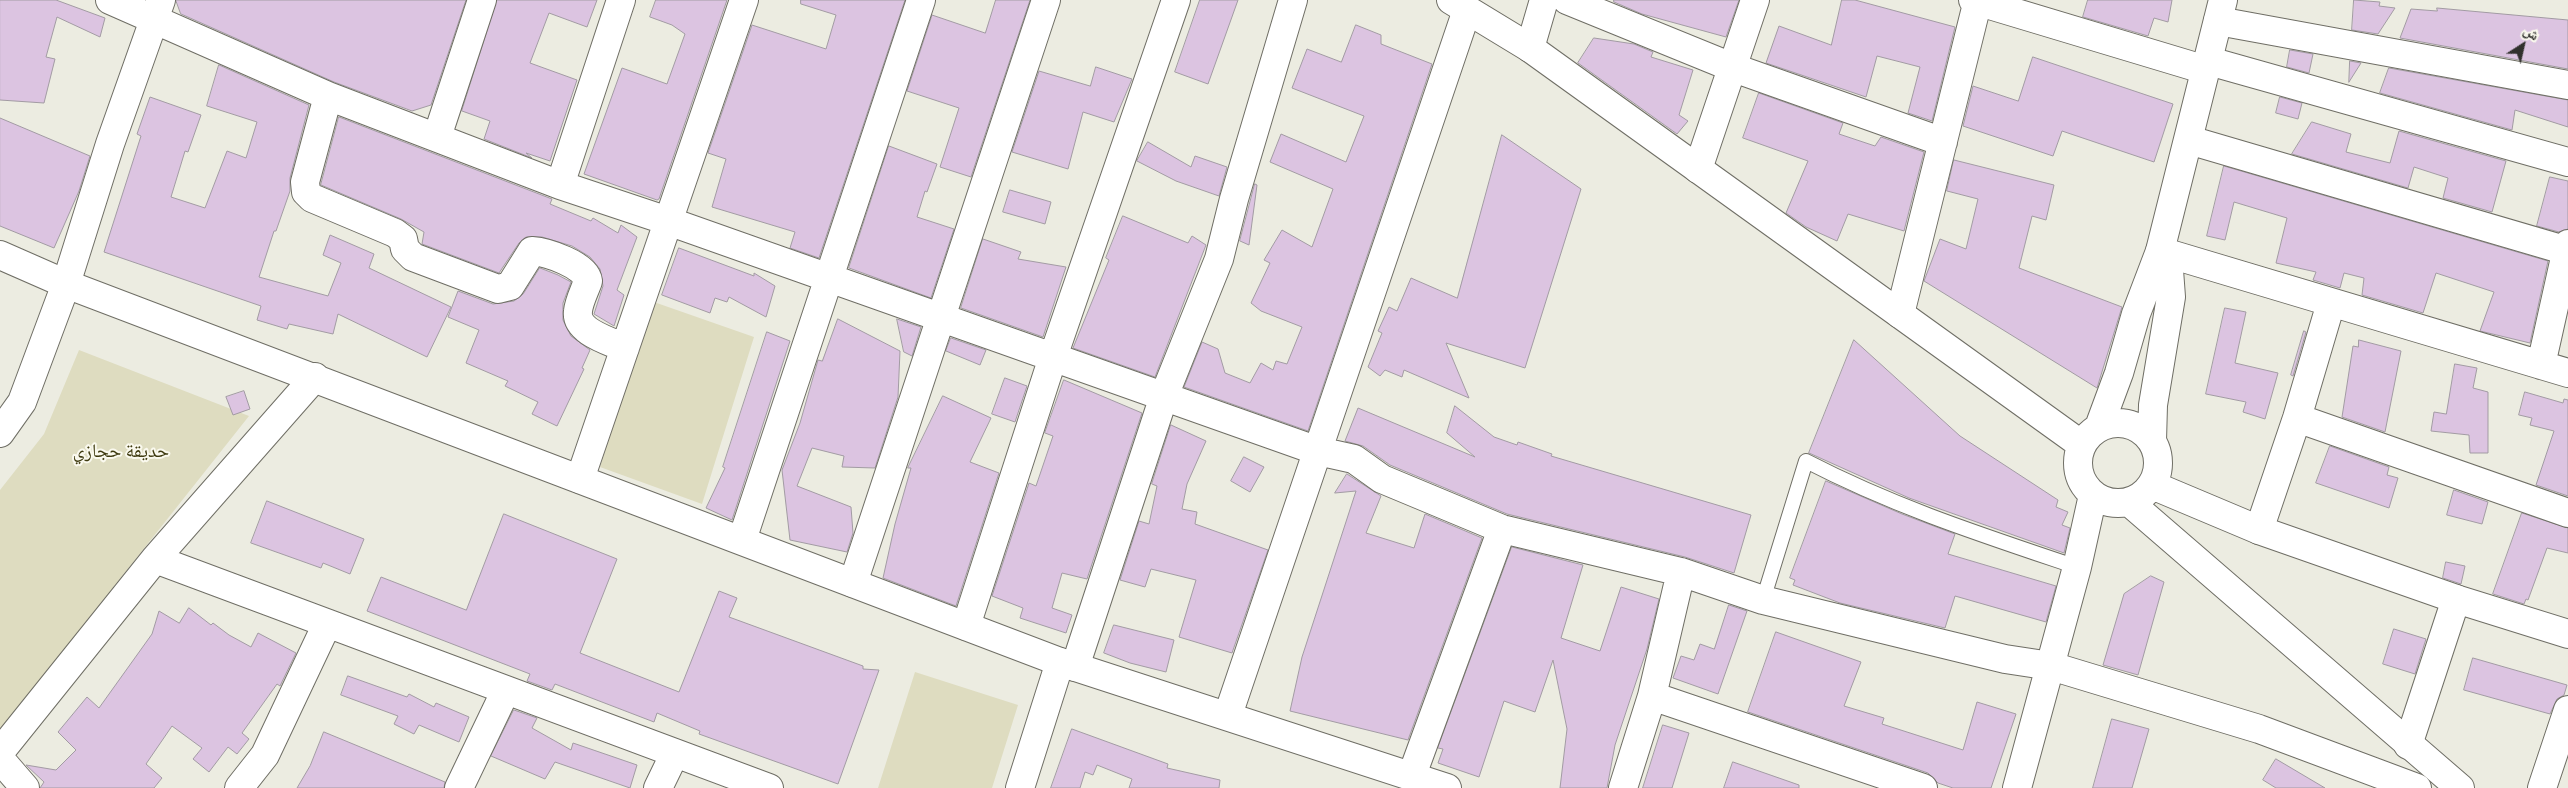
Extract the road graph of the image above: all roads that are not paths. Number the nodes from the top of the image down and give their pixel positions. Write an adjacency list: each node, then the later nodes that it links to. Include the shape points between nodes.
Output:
1 (110, 0): 14 (street)
2 (482, 0): 21 (street)
3 (621, 0): 26 (street)
4 (744, 0): 27 (street)
5 (920, 0): 31 (street)
6 (1046, 0): 35 (street)
7 (1176, 0): 37 (street)
8 (1293, 0): 41 (street, via 1219,259)
9 (1544, 0): 16 (street)
10 (1566, 0): 18 (street)
11 (1755, 0): 18 (street)
12 (1976, 0): 17 (street); 23 (street)
13 (1459, 5): 16 (street); 46 (street)
14 (158, 10): 20 (street); 32 (street, via 110,144)
15 (2221, 10): 17 (street); 19 (street)
16 (1530, 48): 25 (street)
17 (2207, 66): 22 (street); 24 (street)
18 (1734, 68): 23 (street); 25 (street)
19 (2568, 85)
20 (328, 96): 21 (street); 36 (street, via 305,182 306,192 312,198 395,234 403,239 405,249 413,257 498,289 510,286 532,251 544,252 583,270 588,281 578,311 579,322 586,329)
21 (437, 137): 26 (street)
22 (2189, 140): 28 (street); 29 (street)
23 (1942, 142): 34 (street)
24 (2568, 162)
25 (1698, 169): 34 (street)
26 (560, 185): 27 (street)
27 (668, 221): 31 (street); 36 (street)
28 (2567, 248): 38 (street)
29 (2160, 251): 33 (street); 44 (street, via 2119,373); 45 (street, via 2169,270 2171,297 2156,383)
30 (0, 255): 32 (street)
31 (830, 278): 35 (street); 54 (street)
32 (66, 284): 40 (street); 43 (street, via 22,402)
33 (2331, 303): 38 (street); 42 (street)
34 (1900, 314): 44 (street)
35 (940, 317): 37 (street); 58 (street)
36 (625, 348): 47 (street)
37 (1053, 357): 41 (street); 62 (street)
38 (2541, 365): 39 (street)
39 (2568, 373)
40 (315, 377): 47 (street); 55 (street)
41 (1164, 396): 46 (street); 64 (street)
42 (2297, 418): 51 (street); 53 (street)
43 (0, 433)
44 (2090, 436): 45 (street, via 2113,423 2128,424 2142,430); 49 (street, via 2078,458 2079,472)
45 (2152, 441): 48 (street, via 2158,455 2158,470)
46 (1318, 451): 52 (street, via 1354,459 1382,479); 69 (street)
47 (580, 479): 54 (street)
48 (2152, 484): 50 (street, via 2142,495); 53 (street)
49 (2093, 495): 50 (street, via 2110,502); 56 (street)
50 (2128, 502): 70 (street)
51 (2568, 513)
52 (1502, 529): 57 (street); 74 (street)
53 (2259, 530): 59 (street)
54 (742, 540): 58 (street)
55 (155, 559): 61 (street); 71 (street)
56 (2077, 567): 60 (lane, via 1931,518 1854,486 1806,461); 65 (street)
57 (1681, 572): 60 (street); 67 (street)
58 (853, 583): 62 (street)
59 (2456, 598): 63 (street); 70 (street)
60 (1762, 600): 65 (street, via 2005,659)
61 (327, 624): 66 (street); 78 (street, via 265,755)
62 (966, 626): 64 (street)
63 (2568, 634)
64 (1068, 664): 69 (street); 82 (street)
65 (2050, 666): 75 (street); 86 (street, via 2259,729)
66 (506, 690): 72 (street); 79 (street)
67 (1652, 696): 84 (street); 85 (street)
68 (2568, 710): 87 (street)
69 (1228, 715): 74 (street)
70 (2408, 745): 76 (street)
71 (0, 752)
72 (675, 753): 80 (street); 81 (street)
73 (0, 759): 77 (street)
74 (1412, 776): 83 (street)
75 (2025, 780)
76 (2447, 784)
77 (25, 788)
78 (239, 788)
79 (459, 788)
80 (658, 788)
81 (769, 788)
82 (1020, 788)
83 (1447, 788)
84 (1623, 788)
85 (1923, 788)
86 (2417, 788)
87 (2542, 788)

